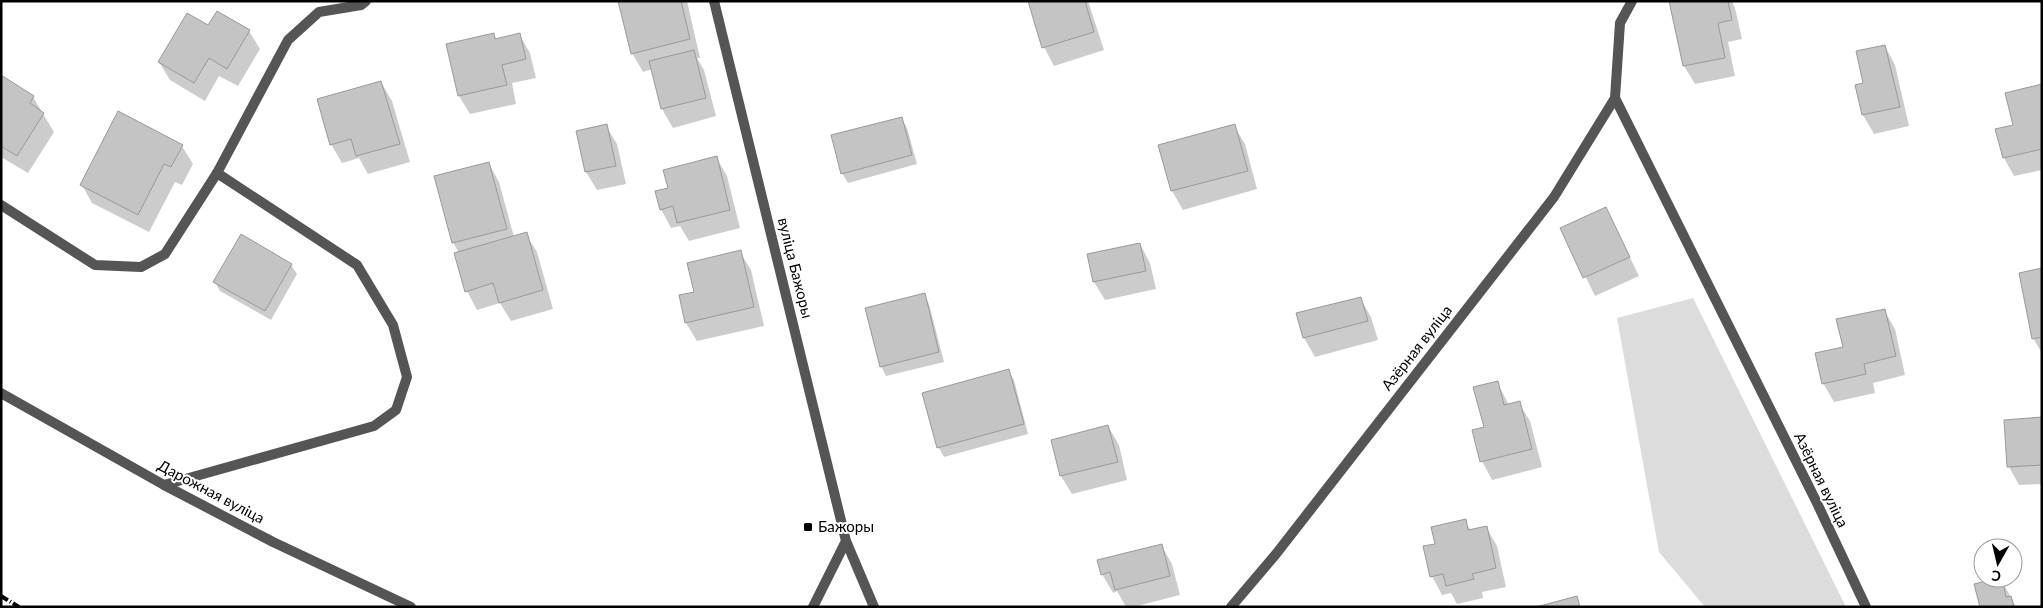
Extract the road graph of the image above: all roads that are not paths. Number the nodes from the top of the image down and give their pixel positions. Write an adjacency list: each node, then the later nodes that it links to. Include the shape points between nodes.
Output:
1 (315, 1): 5 (street)
2 (366, 1): 5 (street, via 361,5)
3 (714, 1): 11 (street, вуліца Бажоры)
4 (1632, 1): 6 (street, Азёрная вуліца, via 1620,23)
5 (319, 12): 7 (street, via 288,40)
6 (1614, 98): 15 (street, Азёрная вуліца, via 1554,197 1276,554); 16 (street, Азёрная вуліца)
7 (218, 173): 8 (street, via 164,254 141,267 95,264); 10 (street, via 357,265 392,325 407,377 396,410 374,426)
8 (1, 205)
9 (1, 393): 10 (street, Дарожная вуліца)
10 (164, 485): 12 (street, Дарожная вуліца, via 273,542)
11 (846, 541): 13 (street); 14 (street, вуліца Бажоры)
12 (411, 607)
13 (814, 607)
14 (874, 607)
15 (1230, 607)
16 (1866, 607)

